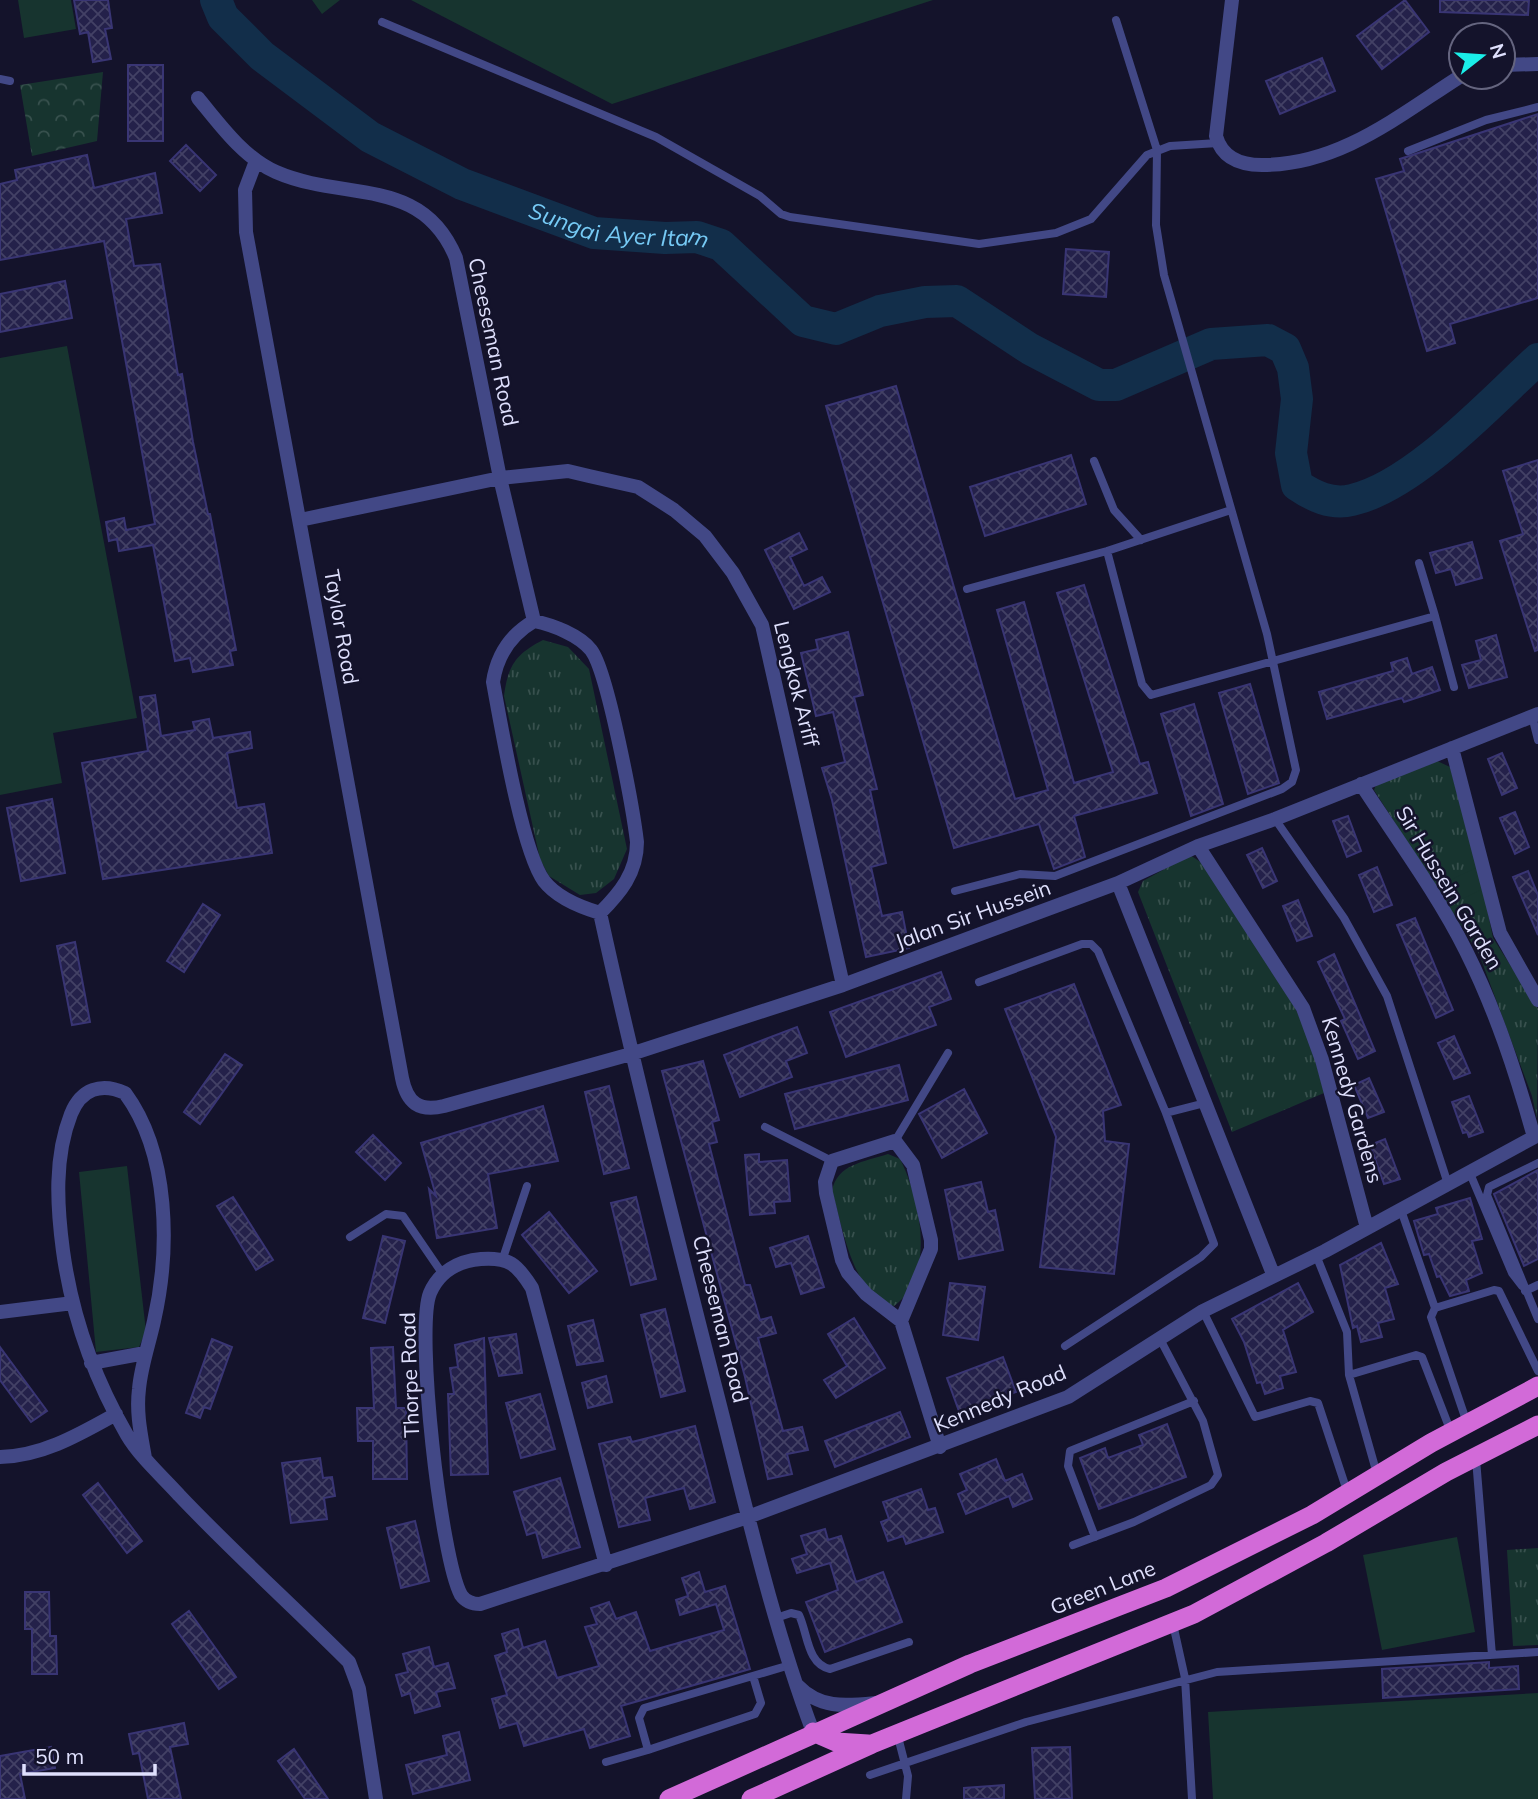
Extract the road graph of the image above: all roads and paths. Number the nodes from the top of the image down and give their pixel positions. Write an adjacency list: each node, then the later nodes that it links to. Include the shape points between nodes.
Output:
1 (1232, 0): 11 (street, via 1218,106)
2 (1116, 20): 12 (lane)
3 (382, 22): 12 (lane, via 656,137 790,217 979,244 1056,233 1091,219 1147,155)
4 (1538, 64): 5 (street)
5 (1517, 65)
6 (0, 79): 7 (lane)
7 (10, 81)
8 (1447, 85): 11 (street, via 1361,139 1311,160 1250,165 1227,156)
9 (198, 98): 14 (street, Cheeseman Road)
10 (1538, 107): 13 (lane, via 1486,120)
11 (1218, 144): 12 (lane)
12 (1157, 150): 17 (lane, via 1159,251)
13 (1408, 151)
14 (256, 161): 16 (street, Cheeseman Road, via 299,180 404,201 437,224 456,258); 18 (street, Taylor Road, via 245,190 246,232)
15 (1094, 461): 19 (lane, via 1114,510)
16 (500, 478): 18 (street, Lengkok Ariff); 24 (street, Cheeseman Road); 37 (street, Lengkok Ariff, via 568,471 638,487 705,536 733,573 752,603 768,647)
17 (1231, 510): 19 (lane); 25 (lane)
18 (300, 520): 41 (street, Taylor Road)
19 (1141, 540): 20 (lane)
20 (1107, 551): 22 (lane); 25 (lane, via 1147,692 1161,693)
21 (1419, 563): 23 (lane)
22 (967, 589)
23 (1436, 616): 25 (lane); 26 (lane)
24 (534, 621): 35 (street, via 576,638 590,649 604,680 637,855 627,883); 35 (street, via 511,638 493,682 519,802 531,855 546,884 572,902)
25 (1272, 661): 34 (lane, via 1296,770 1292,782 1055,876 1020,874)
26 (1454, 687)
27 (1535, 715): 28 (lane); 29 (street, Jalan Sir Hussein)
28 (1538, 740)
29 (1452, 748): 30 (street, Jalan Sir Hussein); 38 (street, Sir Hussein Garden, via 1500,933)
30 (1361, 784): 31 (street, Jalan Sir Hussein); 45 (street, Sir Hussein Garden, via 1465,948 1492,1005)
31 (1275, 819): 32 (street, Jalan Sir Hussein); 50 (lane, via 1344,918 1387,996)
32 (1198, 846): 33 (street, Jalan Sir Hussein); 53 (street, Kennedy Gardens, via 1306,1015)
33 (1118, 883): 37 (street, Jalan Sir Hussein); 42 (street)
34 (955, 891)
35 (600, 913): 40 (street, Cheeseman Road)
36 (979, 982): 43 (lane, via 1082,944 1096,947)
37 (843, 985): 40 (street, Jalan Sir Hussein)
38 (1538, 1000)
39 (948, 1053): 46 (lane)
40 (631, 1054): 41 (street, Jalan Sir Hussein, via 432,1109); 84 (street, Cheeseman Road)
41 (409, 1100)
42 (1205, 1103): 43 (lane); 58 (street)
43 (1166, 1113): 68 (lane, via 1214,1244)
44 (765, 1127): 47 (lane)
45 (1536, 1136): 49 (street, Kennedy Road)
46 (895, 1141): 47 (street); 66 (street, via 913,1166 932,1249)
47 (832, 1161): 66 (street, via 825,1193 842,1260 866,1294)
48 (1538, 1163): 60 (lane, via 1489,1187 1487,1195)
49 (1469, 1171): 50 (street, Kennedy Road); 60 (lane, via 1512,1273)
50 (1448, 1184): 52 (street, Kennedy Road)
51 (527, 1186): 56 (lane)
52 (1401, 1210): 53 (street, Kennedy Road); 62 (lane)
53 (1367, 1228): 55 (street, Kennedy Road)
54 (350, 1237): 57 (lane, via 386,1214 403,1216)
55 (1316, 1255): 58 (street, Kennedy Road); 72 (lane, via 1347,1332)
56 (503, 1258): 57 (street, via 474,1260); 87 (street, via 527,1280 536,1298)
57 (442, 1273): 88 (street, Thorpe Road, via 425,1310 440,1513 461,1594 472,1604)
58 (1273, 1274): 63 (street, Kennedy Road)
59 (1538, 1285): 60 (lane)
60 (1525, 1291): 65 (lane)
61 (73, 1303): 64 (street); 69 (street, via 58,1207 64,1136 78,1100 100,1087 114,1087 140,1112 159,1185 161,1271); 70 (street)
62 (1435, 1308): 71 (lane, via 1499,1291); 77 (lane, via 1431,1317)
63 (1203, 1311): 67 (street, Kennedy Road); 83 (lane, via 1255,1417 1310,1401 1318,1403)
64 (0, 1312)
65 (1538, 1319)
66 (901, 1321): 78 (street)
67 (1159, 1337): 74 (lane); 78 (street, Kennedy Road, via 1068,1397)
68 (1065, 1346)
69 (145, 1353): 70 (street); 81 (street, via 138,1410)
70 (91, 1363): 75 (street)
71 (1538, 1371)
72 (1349, 1375): 77 (lane, via 1422,1357); 82 (lane)
73 (1538, 1386): 77 (highway, Green Lane)
74 (1194, 1401): 85 (lane, via 1218,1469 1216,1481); 85 (lane, via 1070,1451 1068,1466)
75 (116, 1414): 79 (street, via 43,1450); 81 (street)
76 (1538, 1424): 80 (highway)
77 (1459, 1428): 82 (highway, Green Lane)
78 (940, 1447): 84 (street, Kennedy Road)
79 (0, 1457)
80 (1476, 1457): 90 (highway); 93 (lane)
81 (145, 1458): 106 (street, via 349,1662 359,1689)
82 (1378, 1477): 83 (highway, Green Lane)
83 (1348, 1495): 98 (highway, Green Lane, via 1166,1588)
84 (748, 1517): 87 (street, Kennedy Road); 89 (street, Cheeseman Road)
85 (1095, 1537): 86 (lane)
86 (1073, 1545)
87 (606, 1565): 88 (street, Kennedy Road)
88 (480, 1604)
89 (776, 1618): 91 (lane, via 799,1615 813,1657 820,1667 830,1669); 94 (street, Cheeseman Road)
90 (1172, 1624): 96 (lane); 100 (highway)
91 (909, 1642)
92 (1538, 1652): 93 (lane)
93 (1493, 1655): 96 (lane, via 1217,1672)
94 (790, 1665): 95 (lane); 97 (street, Cheeseman Road)
95 (753, 1676): 102 (lane, via 761,1703 755,1714); 102 (lane, via 641,1710)
96 (1185, 1678): 104 (lane, via 1026,1722); 110 (lane)
97 (794, 1682): 98 (street, via 808,1696 832,1705); 99 (street, Cheeseman Road)
98 (882, 1702): 99 (highway, Green Lane)
99 (813, 1732): 101 (highway, via 836,1742); 107 (highway, Green Lane)
100 (897, 1734): 101 (highway); 104 (lane)
101 (872, 1744): 108 (highway)
102 (648, 1750): 103 (lane)
103 (606, 1762)
104 (906, 1764): 105 (lane); 109 (lane)
105 (870, 1775)
106 (376, 1799)
107 (669, 1799)
108 (751, 1799)
109 (906, 1799)
110 (1192, 1799)

